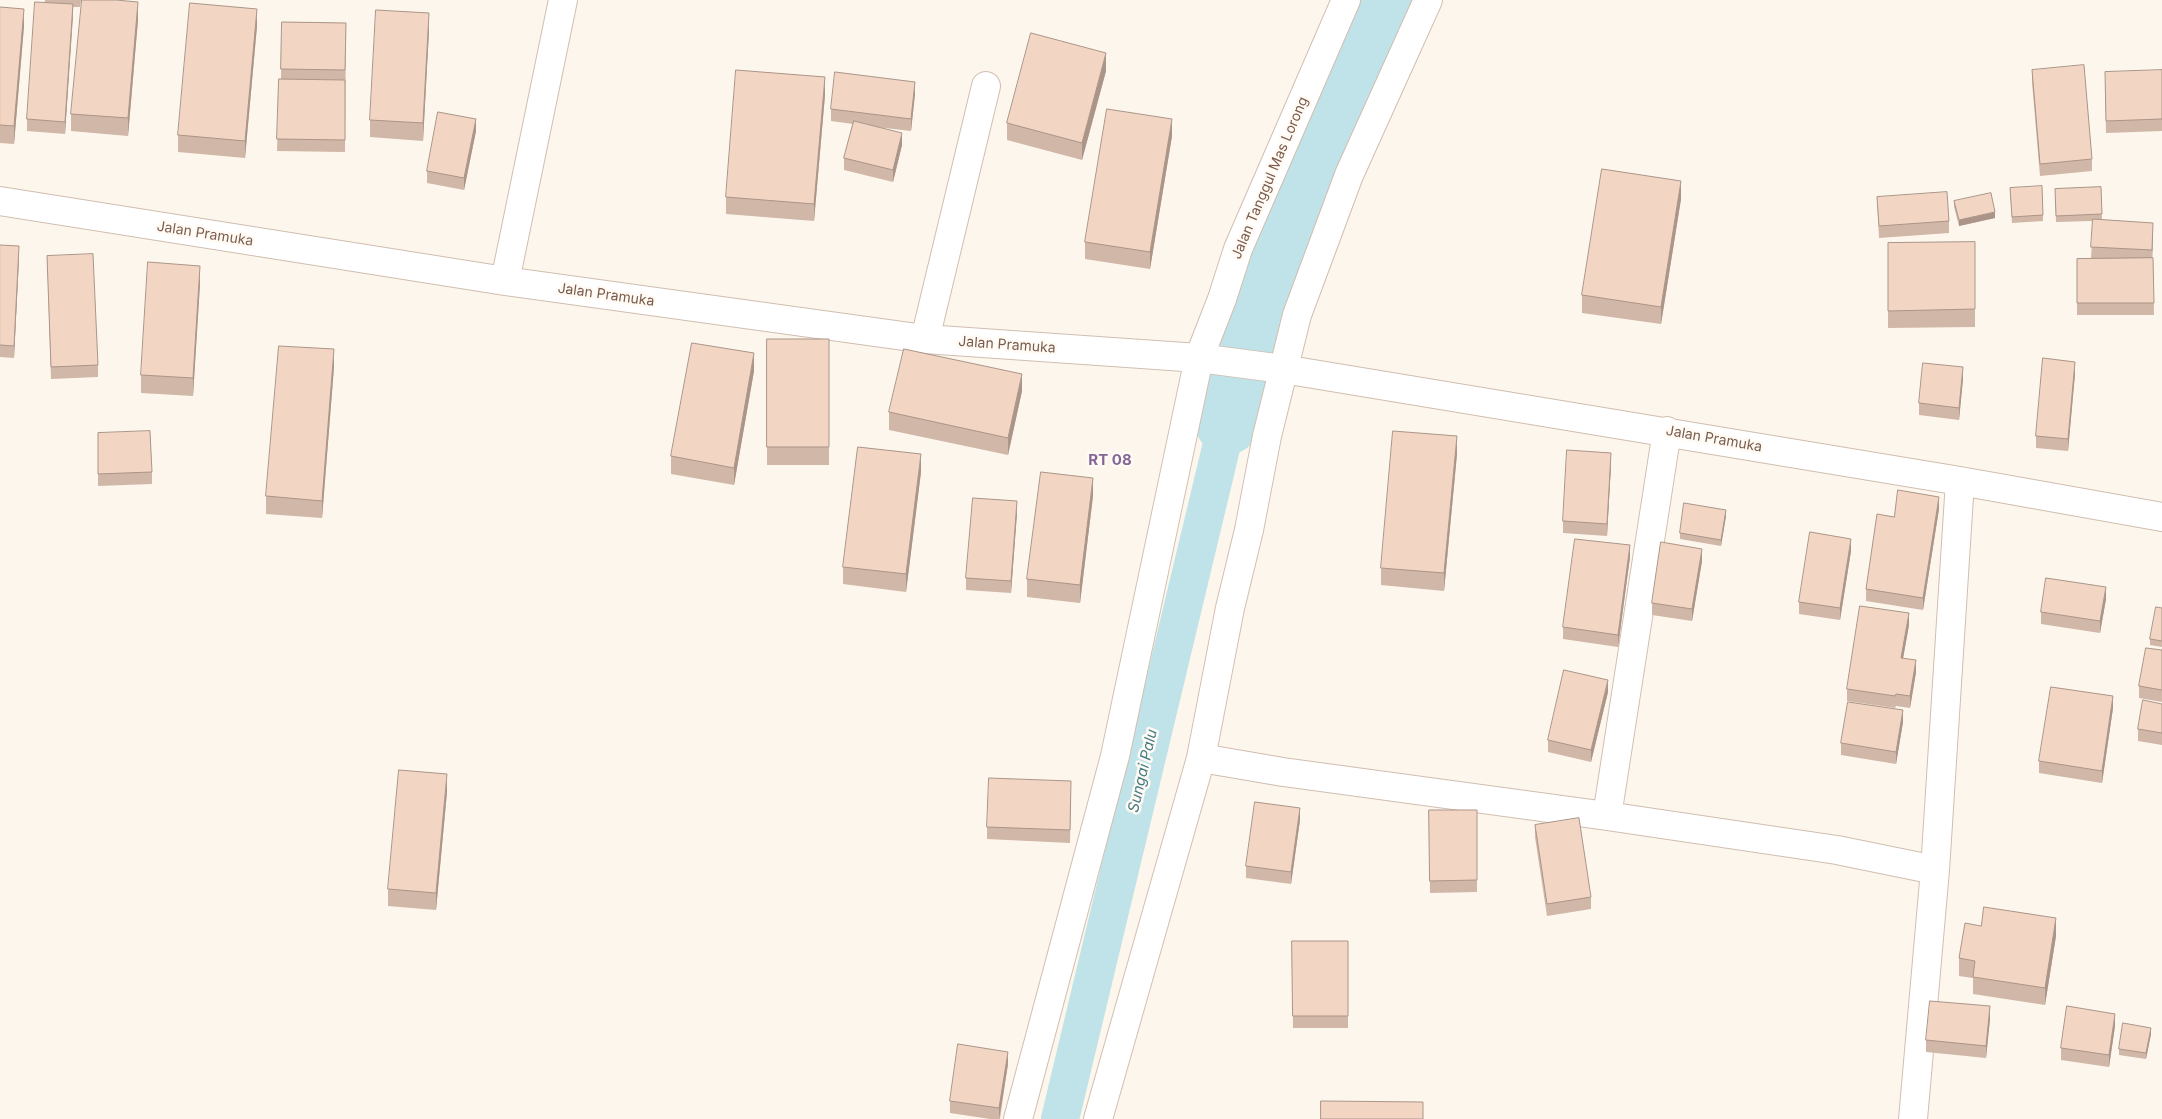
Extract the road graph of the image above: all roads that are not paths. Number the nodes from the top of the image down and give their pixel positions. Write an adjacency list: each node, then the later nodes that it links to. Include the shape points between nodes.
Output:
1 (563, 0): 6 (street)
2 (1346, 0): 8 (street, Jalan Tanggul Mas Lorong, via 1238,249)
3 (1428, 0): 9 (street, via 1349,174)
4 (986, 86): 7 (street)
5 (0, 200): 6 (street, Jalan Pramuka)
6 (505, 281): 7 (street, Jalan Pramuka)
7 (925, 339): 8 (street, Jalan Pramuka)
8 (1207, 359): 9 (street, Jalan Pramuka); 16 (street, Jalan Tanggul Mas Lorong, via 1115,756)
9 (1274, 368): 10 (street, Jalan Pramuka); 13 (street)
10 (1667, 431): 11 (street, Jalan Pramuka); 14 (street)
11 (1960, 481): 12 (street, Jalan Pramuka); 15 (street)
12 (2162, 517)
13 (1201, 758): 14 (street); 17 (street)
14 (1607, 816): 15 (street, via 1837,850)
15 (1936, 870): 18 (street)
16 (1018, 1119)
17 (1098, 1119)
18 (1913, 1119)

